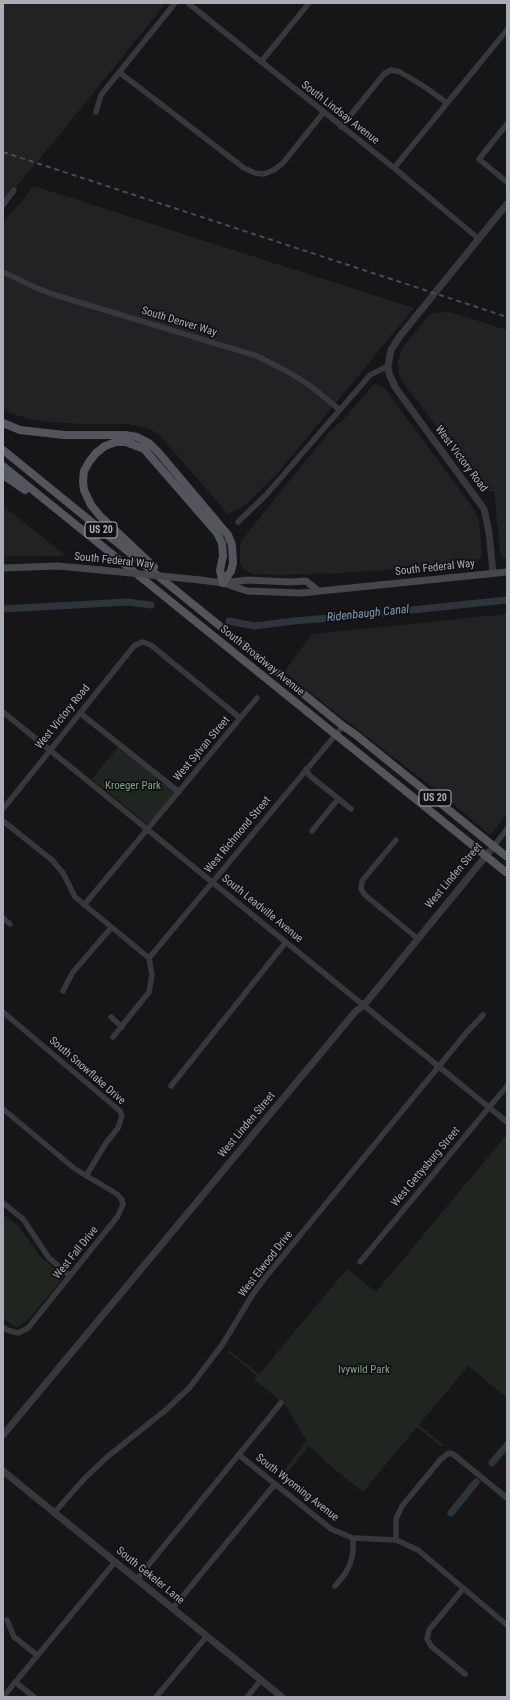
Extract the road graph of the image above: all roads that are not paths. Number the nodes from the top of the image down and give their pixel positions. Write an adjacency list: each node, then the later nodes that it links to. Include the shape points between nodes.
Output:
1 (175, 3): 6 (street)
2 (188, 3): 5 (street, South Lindsay Avenue)
3 (309, 3): 5 (street)
4 (507, 30): 7 (street)
5 (261, 62): 9 (street, South Lindsay Avenue)
6 (119, 72): 8 (street, via 100,95); 9 (street, via 244,168 255,173 264,174 283,163)
7 (447, 103): 11 (street, via 400,72 391,70 384,74); 12 (street)
8 (96, 112)
9 (323, 113): 11 (street, South Lindsay Avenue)
10 (507, 124): 13 (street, via 479,159)
11 (342, 127): 12 (street, South Lindsay Avenue)
12 (394, 168): 17 (street, South Lindsay Avenue)
13 (507, 182)
14 (14, 190): 16 (street)
15 (507, 204): 17 (street)
16 (3, 205)
17 (479, 239): 19 (street, via 400,336 391,350)
18 (3, 272): 20 (street, South Denver Way, via 55,295 257,356 312,387)
19 (388, 366): 20 (street, via 370,375); 29 (street, West Victory Road, via 395,387 484,509)
20 (340, 410): 26 (street, via 266,495)
21 (3, 423): 30 (main road, via 20,430 64,435 125,435 149,443 228,535 232,545 232,563 231,571)
22 (3, 450): 32 (main road, South Broadway Avenue / US 20)
23 (3, 466): 25 (main road, South Broadway Avenue / US 20)
24 (3, 475): 25 (main road)
25 (48, 503): 38 (main road, South Broadway Avenue / US 20)
26 (238, 522)
27 (3, 568): 30 (main road, South Federal Way, bridge, via 58,566)
28 (507, 572): 29 (main road, South Federal Way)
29 (493, 573): 31 (main road, South Federal Way)
30 (223, 583): 31 (main road, South Federal Way, via 247,591); 31 (main road, South Federal Way, via 248,580 306,581); 32 (main road, via 220,570 223,556 221,539 157,462 135,444 116,442 106,446 96,452 84,471 83,481 87,497 100,516)
31 (317, 590)
32 (182, 596): 37 (main road, South Broadway Avenue / US 20)
33 (257, 698): 36 (street, West Sylvan Street)
34 (3, 712): 39 (street, South Leadville Avenue)
35 (80, 713): 36 (street, West Victory Road, via 134,646 143,642 152,645); 39 (street, West Victory Road); 41 (street)
36 (240, 718): 41 (street, West Sylvan Street)
37 (343, 726): 38 (street, West Richmond Street); 50 (main road, South Broadway Avenue / US 20)
38 (336, 735): 40 (street, West Richmond Street); 51 (main road, South Broadway Avenue / US 20)
39 (50, 750): 43 (street, West Victory Road); 46 (street, South Leadville Avenue)
40 (306, 769): 42 (street, via 309,775); 54 (street, West Richmond Street)
41 (178, 792): 46 (street, West Sylvan Street)
42 (338, 798): 44 (street); 48 (street)
43 (3, 809)
44 (351, 809)
45 (3, 821): 55 (street, via 52,860 75,897)
46 (147, 829): 54 (street, South Leadville Avenue); 55 (street, West Sylvan Street)
47 (507, 829): 50 (street, West Linden Street)
48 (312, 831)
49 (396, 840): 59 (street, via 362,881 361,889)
50 (494, 846): 51 (street, West Linden Street); 52 (main road, South Broadway Avenue / US 20)
51 (486, 856): 53 (main road, South Broadway Avenue / US 20); 59 (street, West Linden Street)
52 (507, 857)
53 (507, 873)
54 (212, 882): 60 (street, South Leadville Avenue); 61 (street, West Richmond Street)
55 (84, 905): 58 (street)
56 (3, 918): 57 (street)
57 (10, 924)
58 (111, 928): 61 (street); 62 (street, via 73,972)
59 (417, 938): 63 (street, West Linden Street)
60 (286, 942): 63 (street, South Leadville Avenue); 70 (street)
61 (149, 958): 67 (street, via 152,975 149,992)
62 (63, 991)
63 (364, 1005): 69 (street, South Leadville Avenue); 81 (street, West Linden Street)
64 (3, 1012): 75 (street, South Snowflake Drive, via 120,1111 122,1116 118,1128)
65 (483, 1015): 69 (street, West Elwood Drive)
66 (110, 1017): 67 (street)
67 (122, 1027): 68 (street)
68 (113, 1037)
69 (439, 1067): 72 (street, South Leadville Avenue); 86 (street, West Elwood Drive, via 265,1278 222,1345 190,1387 106,1458)
70 (171, 1086)
71 (507, 1086): 72 (street, West Gettysburg Street)
72 (489, 1107): 74 (street, South Leadville Avenue); 77 (street, West Gettysburg Street)
73 (3, 1109): 75 (street)
74 (507, 1122)
75 (86, 1176): 78 (street, West Fall Drive, via 117,1194 123,1204 118,1216)
76 (3, 1203): 78 (street, via 23,1219 49,1258)
77 (360, 1262)
78 (70, 1276): 79 (street, West Fall Drive, via 28,1328 18,1332)
79 (3, 1327)
80 (281, 1403): 82 (street)
81 (3, 1435)
82 (239, 1455): 84 (street, South Wyoming Avenue); 90 (street)
83 (3, 1471): 86 (street, South Gekeler Lane)
84 (275, 1484): 87 (street, South Wyoming Avenue, via 332,1529); 93 (street)
85 (507, 1498): 88 (street, via 449,1453 441,1458 402,1506 396,1519)
86 (54, 1513): 89 (street, South Gekeler Lane)
87 (353, 1538): 88 (street, South Wyoming Avenue); 91 (street, via 350,1564)
88 (396, 1540): 92 (street, South Wyoming Avenue, via 418,1550)
89 (115, 1562): 90 (street, South Gekeler Lane); 97 (street)
90 (137, 1579): 93 (street, South Gekeler Lane)
91 (335, 1586)
92 (463, 1589): 95 (street, South Wyoming Avenue); 98 (street, via 429,1630 427,1639 432,1647)
93 (173, 1608): 96 (street, South Gekeler Lane)
94 (7, 1620): 97 (street, via 14,1637)
95 (507, 1625)
96 (207, 1636): 99 (street, South Gekeler Lane); 103 (street)
97 (37, 1656): 100 (street)
98 (465, 1674)
99 (261, 1680): 104 (street); 105 (street, South Gekeler Lane)
100 (15, 1682): 101 (street); 102 (street)
101 (3, 1697)
102 (34, 1697)
103 (156, 1697)
104 (247, 1697)
105 (282, 1697)

